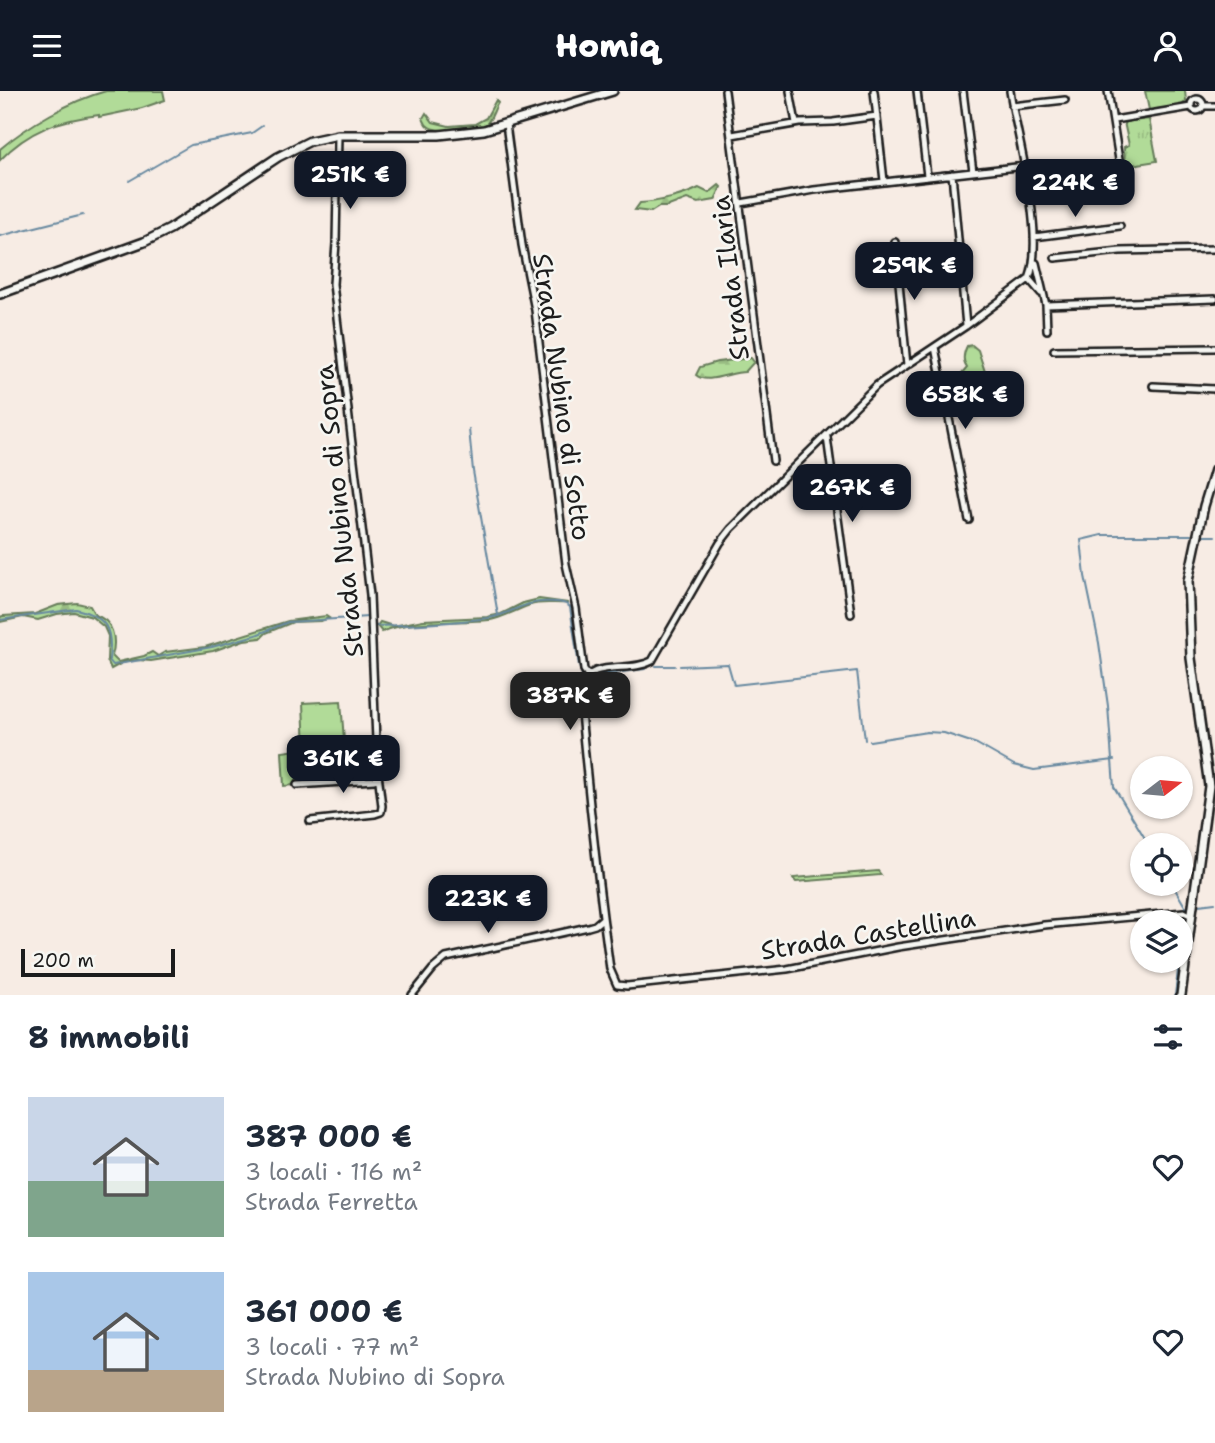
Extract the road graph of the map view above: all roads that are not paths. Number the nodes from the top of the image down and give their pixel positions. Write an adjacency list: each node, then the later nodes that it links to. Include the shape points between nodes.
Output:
1 (613, 91): 17 (street)
2 (725, 91): 19 (street, Strada Ilaria)
3 (790, 91): 16 (street)
4 (874, 91): 14 (street)
5 (916, 91): 23 (street)
6 (962, 91): 21 (street)
7 (1010, 91): 10 (street)
8 (1108, 91): 15 (street)
9 (1065, 100): 10 (street)
10 (1012, 106): 20 (street)
11 (1203, 106): 12 (street); 13 (street, via 1198,112); 13 (street, via 1192,97)
12 (1215, 106)
13 (1191, 107): 15 (street)
14 (877, 116): 16 (street); 25 (street)
15 (1114, 120): 24 (street, via 1118,168)
16 (796, 123): 19 (street)
17 (506, 124): 18 (street, via 462,134); 51 (street, Strada Nubino di Sotto, via 535,310 566,564)
18 (338, 135): 34 (street, via 294,148 144,242); 52 (street, Strada Nubino di Sopra, via 333,284 373,620)
19 (732, 135): 26 (street, Strada Ilaria)
20 (1025, 166): 21 (street); 24 (street)
21 (973, 172): 22 (street)
22 (952, 174): 23 (street); 38 (street)
23 (927, 176): 25 (street)
24 (1027, 180): 28 (street)
25 (884, 181): 26 (street)
26 (741, 204): 47 (street, Strada Ilaria)
27 (1120, 226): 28 (street)
28 (1034, 237): 31 (street)
29 (895, 241): 43 (street)
30 (1215, 249): 32 (street)
31 (1034, 257): 33 (street); 35 (street)
32 (1055, 258)
33 (1029, 279): 35 (street); 38 (street)
34 (0, 294)
35 (1043, 295): 37 (street)
36 (1215, 299): 37 (street)
37 (1046, 306): 39 (street)
38 (966, 326): 40 (street)
39 (1048, 330)
40 (935, 347): 43 (street); 49 (street)
41 (1215, 348): 42 (street)
42 (1054, 350)
43 (907, 365): 46 (street, via 877,385)
44 (1153, 386): 45 (street)
45 (1215, 389)
46 (827, 437): 50 (street); 51 (street, via 720,543 652,660)
47 (773, 461)
48 (1215, 470): 55 (street, via 1192,557 1187,598 1209,786)
49 (970, 520)
50 (851, 614)
51 (587, 674): 57 (street, Strada Castellina, via 579,689)
52 (378, 777): 53 (street); 54 (street, Strada Nubino di Sopra, via 381,812)
53 (297, 785)
54 (310, 821)
55 (1193, 910)
56 (1130, 917): 59 (street, Strada Castellina, via 898,947 787,969 626,986 613,979)
57 (602, 919): 58 (street); 59 (street, Strada Castellina)
58 (595, 925): 59 (street); 61 (street, via 446,958)
59 (604, 931)
60 (1184, 973): 62 (street)
61 (412, 995)
62 (1181, 995)

